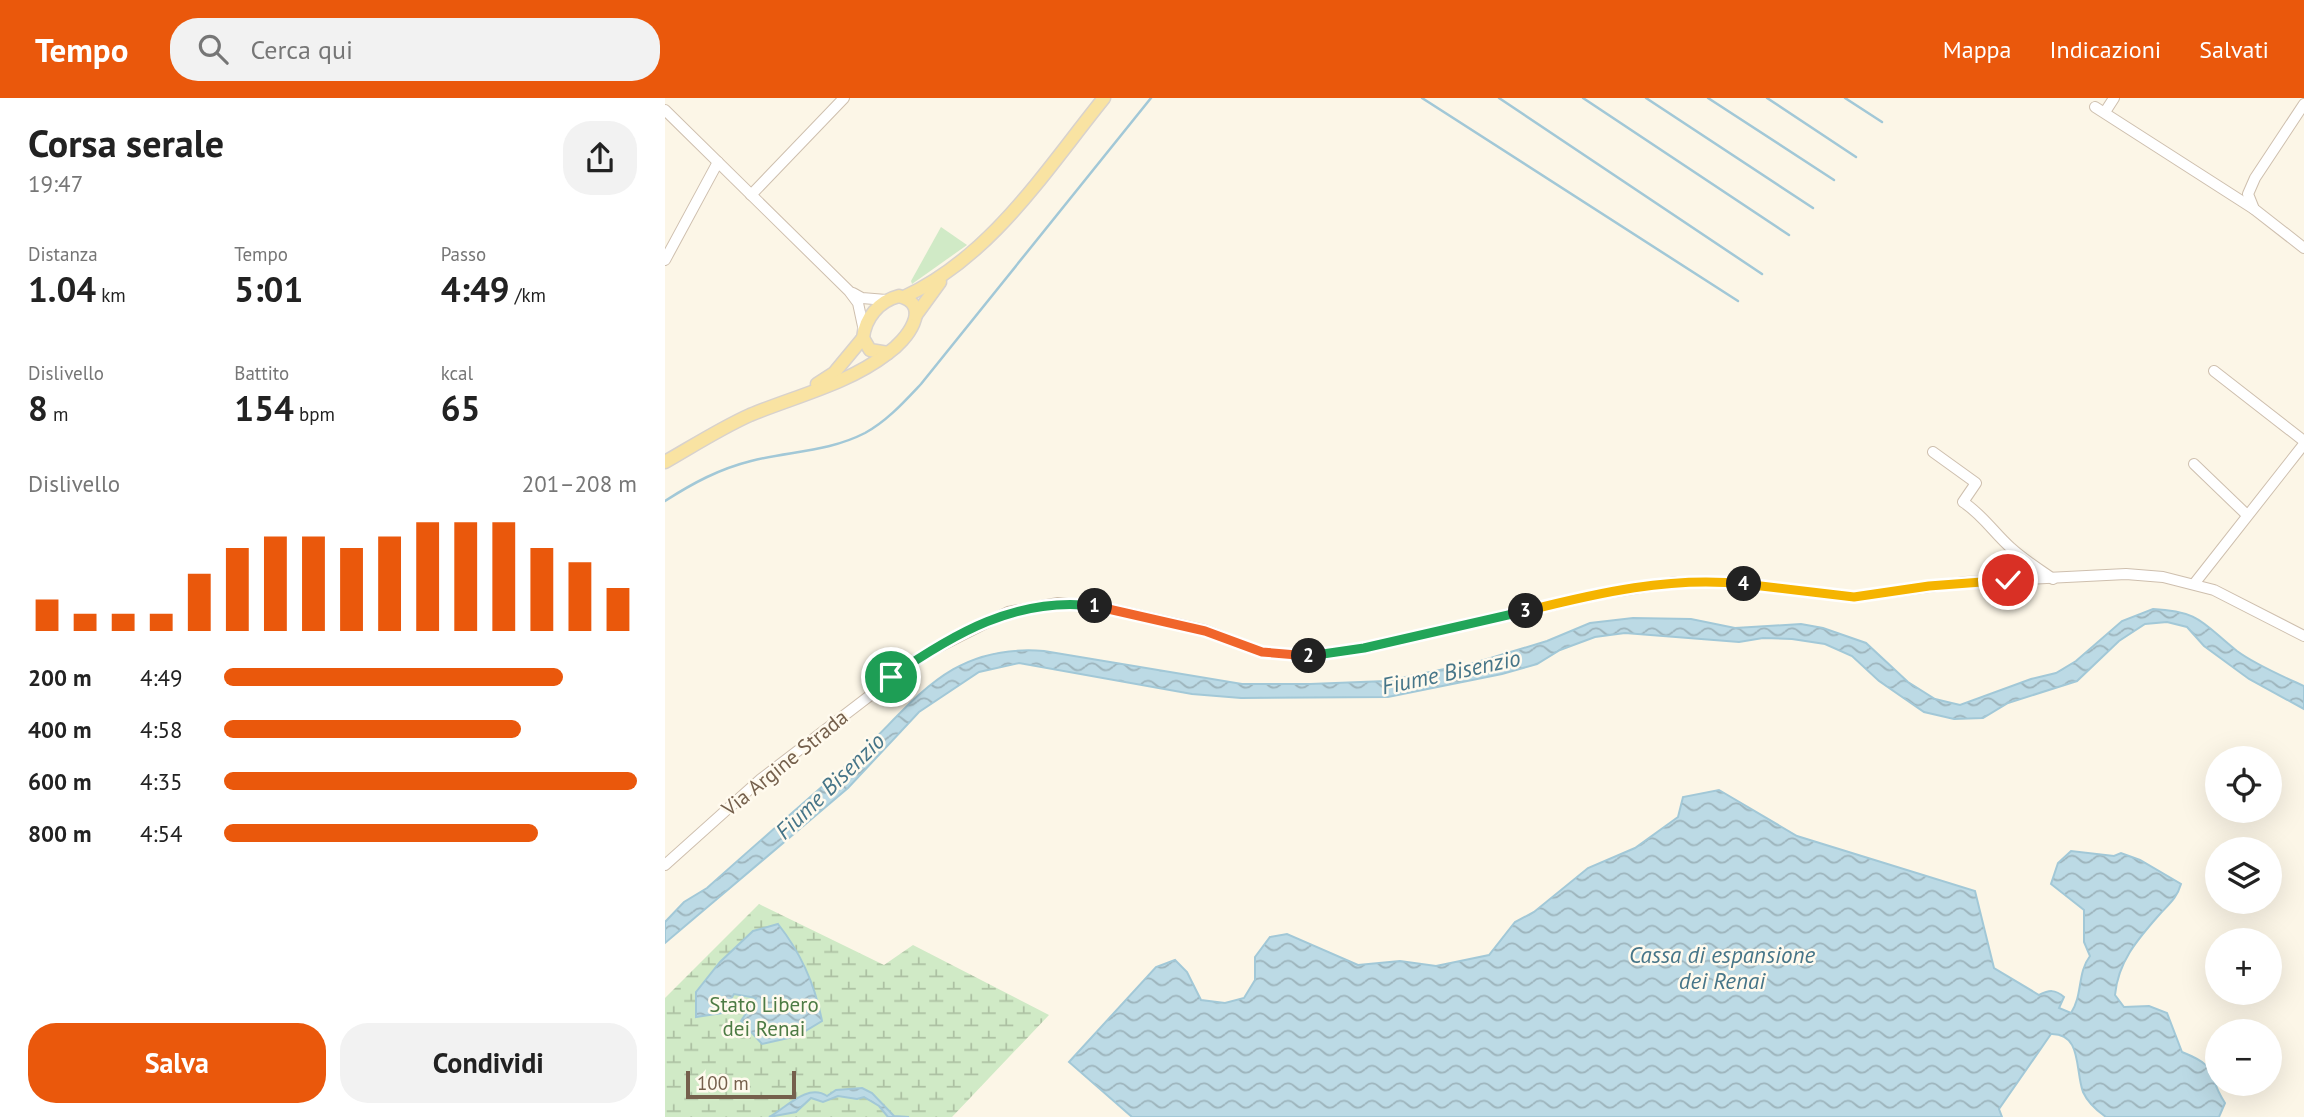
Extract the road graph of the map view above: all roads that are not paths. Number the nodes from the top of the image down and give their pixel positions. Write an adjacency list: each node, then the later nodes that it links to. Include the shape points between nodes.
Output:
1 (844, 98): 7 (street)
2 (1104, 98): 11 (main road, via 1008,216)
3 (2114, 98): 8 (street, via 2100,109)
4 (2304, 104): 8 (street, via 2251,186 2248,198)
5 (665, 110): 6 (street)
6 (718, 162): 7 (street); 10 (street)
7 (751, 195): 12 (street)
8 (2254, 209): 9 (street)
9 (2304, 248)
10 (665, 260)
11 (949, 271): 13 (main road); 15 (main road)
12 (849, 291): 14 (street, via 862,298); 16 (street, via 858,303)
13 (904, 297): 14 (main road); 15 (main road, via 915,307)
14 (885, 300): 16 (main road, via 868,320)
15 (916, 315): 17 (main road, via 910,331)
16 (864, 335): 17 (main road, via 870,350); 19 (main road, via 834,373)
17 (888, 353): 19 (main road, via 834,383)
18 (2214, 371): 20 (street)
19 (790, 399): 22 (main road)
20 (2304, 443): 24 (street)
21 (1933, 452): 25 (street, via 1976,483 1963,502)
22 (665, 462)
23 (2194, 464): 24 (street)
24 (2247, 514): 26 (street)
25 (2053, 579): 26 (street, Via Argine Strada, via 2126,574); 28 (street, Via Argine Strada, via 1966,582 1854,597 1725,582 1676,582 1313,656 1262,652 1205,631 1106,608 1058,603 1021,608 948,641 891,677 761,779)
26 (2193, 584): 27 (street, Via Argine Strada, via 2253,608)
27 (2304, 636)
28 (665, 865)

